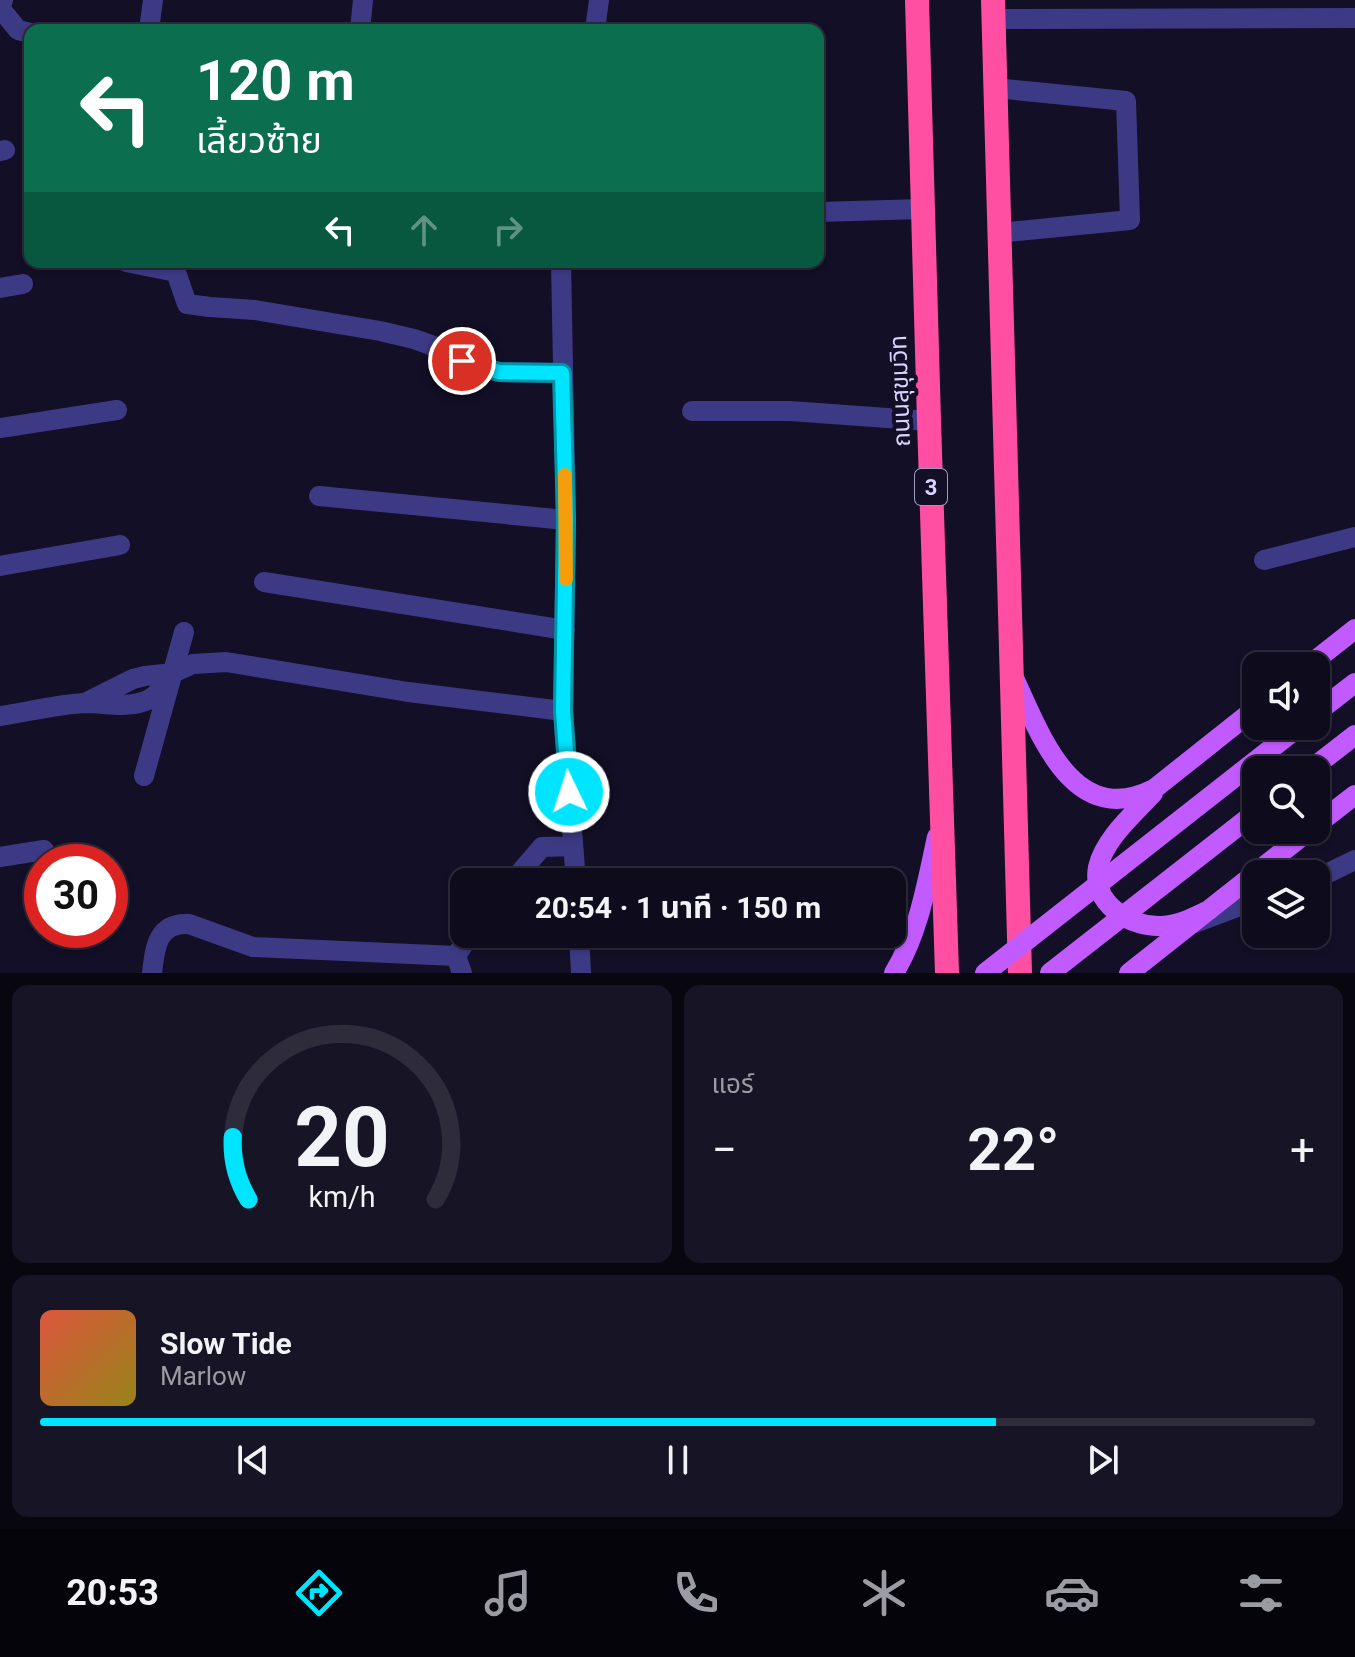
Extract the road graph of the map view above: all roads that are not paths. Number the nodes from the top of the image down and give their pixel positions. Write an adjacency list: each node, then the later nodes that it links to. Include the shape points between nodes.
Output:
1 (3, 0): 6 (street)
2 (153, 0): 10 (street)
3 (363, 0): 11 (street)
4 (599, 0): 12 (street)
5 (917, 0): 15 (highway, ถนนสุขุมวิท / 3)
6 (0, 8): 13 (street)
7 (1332, 9): 8 (street); 9 (street)
8 (993, 10): 14 (highway)
9 (1355, 18)
10 (150, 24)
11 (361, 24)
12 (596, 24)
13 (24, 32)
14 (995, 88): 17 (highway); 17 (street, via 1126,101 1130,220)
15 (923, 209): 16 (street); 25 (highway, ถนนสุขุมวิท / 3)
16 (824, 212)
17 (998, 233): 39 (highway)
18 (156, 268): 22 (street, via 176,272 187,304 380,331 499,372)
19 (561, 268): 22 (street)
20 (23, 284): 21 (street)
21 (0, 288)
22 (562, 373): 28 (street)
23 (117, 410): 26 (street)
24 (692, 411): 25 (street, via 790,411)
25 (929, 421): 52 (highway, ถนนสุขุมวิท / 3)
26 (0, 428)
27 (319, 496): 28 (street)
28 (566, 520): 35 (street)
29 (1355, 537): 31 (street)
30 (120, 545): 32 (street)
31 (1264, 560)
32 (0, 566)
33 (264, 582): 35 (street)
34 (1355, 629): 37 (main road)
35 (565, 630): 42 (street)
36 (184, 632): 38 (street)
37 (1326, 652)
38 (173, 673): 42 (street, via 193,664 226,662); 43 (street, via 160,691 136,704 85,703); 48 (street)
39 (1011, 673): 49 (main road, via 1051,755 1080,787 1120,800); 72 (highway)
40 (1355, 683): 41 (main road)
41 (1330, 702)
42 (563, 711): 55 (street)
43 (0, 716)
44 (1242, 719): 49 (main road)
45 (1355, 735): 47 (main road)
46 (1282, 740): 71 (main road, bridge)
47 (1328, 756)
48 (144, 776)
49 (1163, 782): 63 (main road, via 1108,846 1099,866 1099,889 1118,913 1148,925 1174,924)
50 (1355, 795): 51 (main road)
51 (1330, 814)
52 (942, 817): 69 (main road, via 915,927); 70 (highway, ถนนสุขุมวิท / 3)
53 (1242, 823): 73 (main road, bridge)
54 (1292, 844): 63 (main road)
55 (573, 846): 59 (street, via 542,847); 60 (street)
56 (24, 853): 57 (street)
57 (0, 857)
58 (1355, 860): 61 (street)
59 (524, 868)
60 (575, 868)
61 (1330, 872)
62 (1242, 905): 64 (street)
63 (1209, 910): 64 (main road)
64 (1192, 924): 74 (main road)
65 (580, 948): 68 (street)
66 (459, 964): 67 (street, via 253,947 180,923 160,936)
67 (152, 973)
68 (581, 973)
69 (894, 973)
70 (947, 973)
71 (985, 973)
72 (1020, 973)
73 (1050, 973)
74 (1129, 973)

